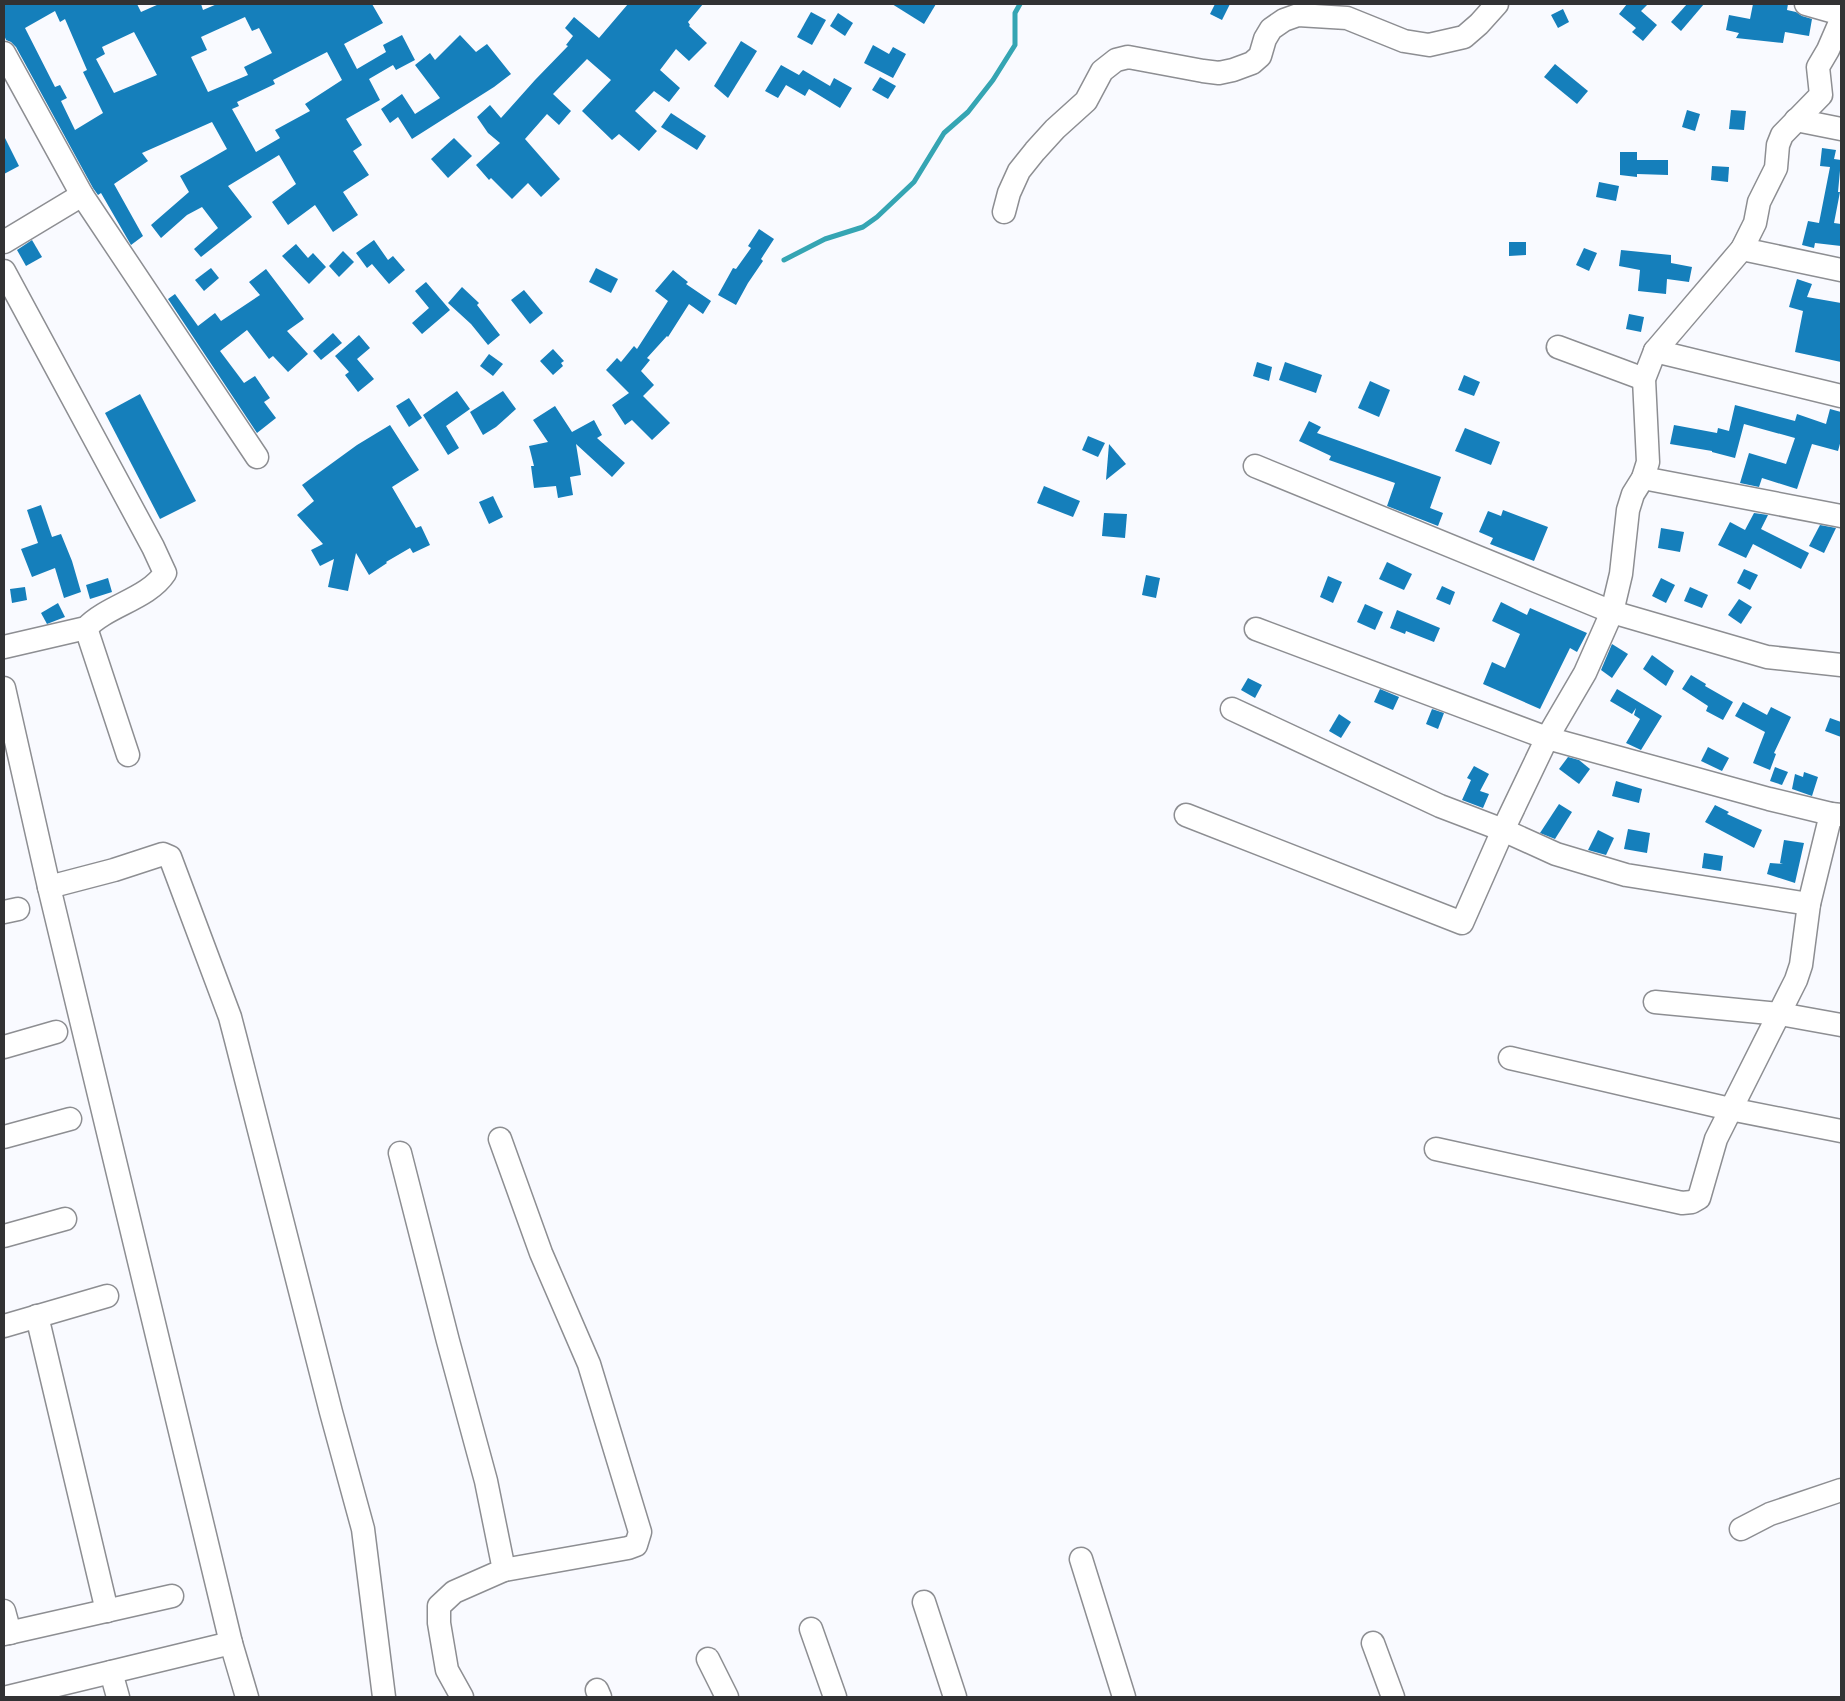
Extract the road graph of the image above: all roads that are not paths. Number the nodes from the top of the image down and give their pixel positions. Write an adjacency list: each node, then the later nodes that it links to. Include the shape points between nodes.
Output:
1 (1497, 4): 9 (street, via 1464,37 1429,46 1404,41 1347,18 1298,15 1271,29 1260,56 1234,70 1219,73 1128,57 1116,60 1102,71 1086,101 1055,129 1019,171)
2 (1806, 4): 3 (street)
3 (1841, 14)
4 (1841, 20): 6 (street, via 1818,67 1821,95)
5 (4, 53): 8 (street)
6 (1796, 120): 7 (street); 11 (street, via 1782,135 1776,168)
7 (1841, 129)
8 (82, 195): 10 (street); 18 (street)
9 (1004, 212)
10 (4, 242)
11 (1742, 249): 12 (street); 15 (street)
12 (1841, 270)
13 (4, 271): 23 (street, via 164,572 154,586 94,619)
14 (1558, 347): 16 (street)
15 (1655, 351): 16 (street); 17 (street)
16 (1644, 378): 20 (street, via 1648,462)
17 (1841, 396)
18 (257, 457)
19 (1255, 466): 22 (street)
20 (1643, 478): 21 (street); 22 (street, via 1632,494 1628,510 1621,574)
21 (1841, 516)
22 (1612, 612): 26 (street, via 1767,657); 29 (street, via 1585,673)
23 (86, 628): 25 (street); 30 (street)
24 (1256, 629): 29 (street)
25 (4, 647)
26 (1841, 665)
27 (4, 688): 34 (street)
28 (1232, 709): 33 (street, via 1440,806)
29 (1547, 738): 32 (street); 33 (street)
30 (128, 755)
31 (1186, 815): 33 (street, via 1462,923)
32 (1836, 815): 35 (street)
33 (1503, 830): 35 (street, via 1556,854 1626,875)
34 (49, 887): 64 (street); 71 (street, via 162,854 170,857 230,1017 363,1529)
35 (1809, 904): 37 (street, via 1800,965)
36 (1655, 1002): 37 (street)
37 (1780, 1014): 38 (street); 42 (street)
38 (1841, 1026)
39 (56, 1032): 40 (street)
40 (4, 1047)
41 (1510, 1058): 42 (street)
42 (1730, 1109): 44 (street); 47 (street, via 1713,1148 1700,1198 1692,1202 1682,1203)
43 (70, 1119): 45 (street)
44 (1841, 1131)
45 (4, 1137)
46 (500, 1139): 57 (street, via 542,1253 589,1364 640,1532 636,1545 628,1548)
47 (1436, 1149)
48 (400, 1153): 57 (street, via 486,1481)
49 (65, 1219): 50 (street)
50 (4, 1236)
51 (107, 1296): 52 (street)
52 (37, 1316): 53 (street); 61 (street)
53 (4, 1326)
54 (1841, 1490): 55 (street, via 1770,1514)
55 (1741, 1529)
56 (1082, 1559): 76 (street)
57 (504, 1570): 72 (street, via 454,1592 439,1606 448,1670)
58 (172, 1596): 61 (street)
59 (924, 1602): 75 (street)
60 (4, 1611): 63 (street)
61 (107, 1611): 63 (street)
62 (811, 1629): 74 (street)
63 (7, 1633)
64 (231, 1643): 67 (street); 70 (street)
65 (1374, 1643): 77 (street)
66 (708, 1659): 73 (street)
67 (111, 1672): 68 (street); 69 (street)
68 (8, 1697)
69 (118, 1697)
70 (247, 1697)
71 (384, 1697)
72 (462, 1697)
73 (727, 1697)
74 (835, 1697)
75 (955, 1697)
76 (1124, 1697)
77 (1393, 1697)

